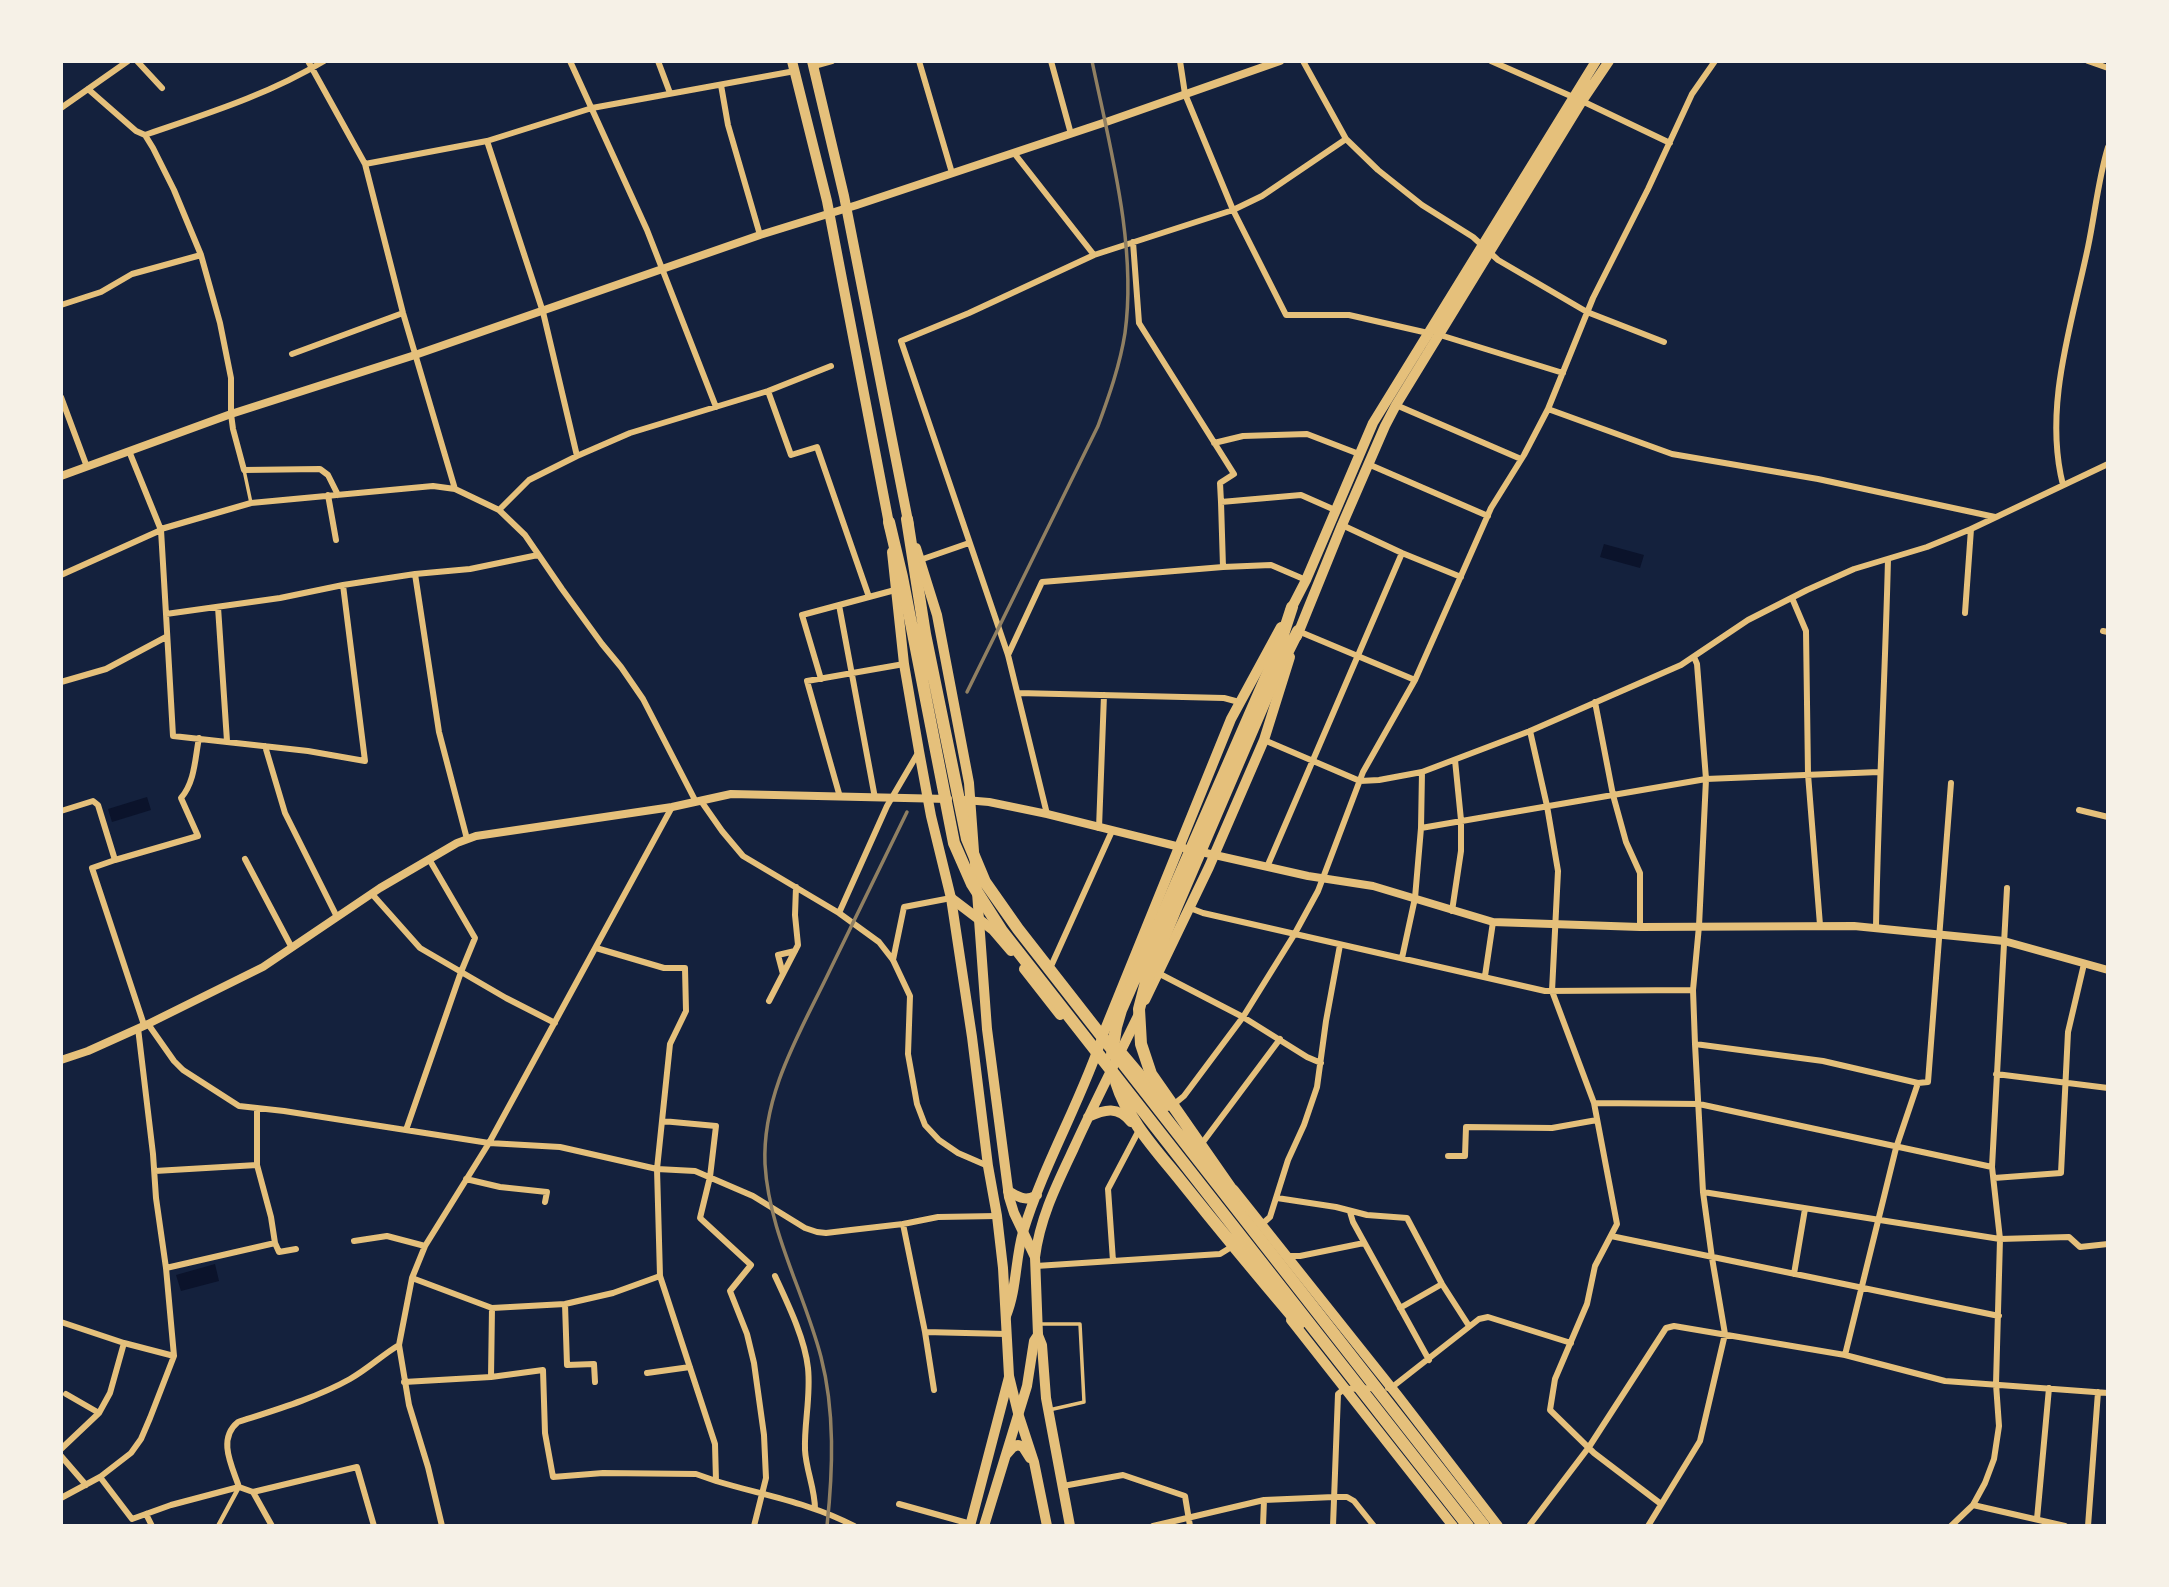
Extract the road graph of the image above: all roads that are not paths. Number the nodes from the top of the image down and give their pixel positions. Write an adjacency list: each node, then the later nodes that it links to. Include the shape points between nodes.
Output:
1 (128, 61): 23 (street)
2 (137, 61): 22 (street)
3 (324, 61): 18 (street)
4 (570, 61): 28 (street)
5 (659, 61): 24 (street)
6 (832, 61): 17 (street)
7 (919, 61): 37 (street)
8 (1051, 61): 29 (street)
9 (1180, 61): 25 (street)
10 (1280, 61): 25 (street)
11 (1303, 61): 31 (street)
12 (1491, 61): 26 (street)
13 (1596, 61): 26 (main road)
14 (1609, 61): 26 (main road)
15 (1714, 61): 33 (street, via 1692,94)
16 (2088, 61): 20 (street)
17 (813, 64): 38 (highway)
18 (310, 65): 30 (street, via 262,94); 36 (street)
19 (794, 66): 21 (street); 40 (highway)
20 (2108, 68)
21 (721, 85): 24 (street); 41 (street)
22 (162, 88)
23 (88, 89): 27 (street); 30 (street)
24 (670, 93): 28 (street)
25 (1185, 94): 29 (street); 39 (street)
26 (1577, 99): 33 (street); 43 (main road)
27 (61, 108)
28 (592, 108): 32 (street); 46 (street)
29 (1071, 134): 35 (street)
30 (145, 135): 44 (street)
31 (1346, 139): 39 (street); 43 (street, via 1422,205)
32 (487, 141): 36 (street); 48 (street)
33 (1671, 143): 49 (street)
34 (2108, 147): 73 (street, via 2067,331 2056,447)
35 (1014, 153): 37 (street); 45 (street)
36 (365, 164): 50 (street)
37 (952, 173): 38 (street)
38 (846, 209): 40 (street); 83 (highway)
39 (1233, 211): 42 (street); 51 (street, via 1286,315 1349,315)
40 (830, 213): 41 (street); 84 (highway)
41 (760, 235): 46 (street)
42 (1133, 242): 45 (street); 63 (street, via 1139,323)
43 (1486, 249): 49 (street); 51 (main road)
44 (201, 255): 47 (street, via 132,274 101,292); 62 (street, via 231,378)
45 (1094, 255): 89 (street, via 901,341)
46 (662, 268): 48 (street); 60 (street)
47 (61, 306)
48 (543, 312): 54 (street); 66 (street)
49 (1587, 312): 52 (street); 56 (street)
50 (403, 313): 53 (street); 54 (street)
51 (1434, 334): 56 (street); 59 (main road); 65 (main road, via 1373,423)
52 (1664, 342)
53 (292, 354)
54 (415, 355): 62 (street); 74 (street)
55 (831, 366): 57 (street)
56 (1563, 373): 61 (street)
57 (768, 391): 60 (street); 101 (street, via 791,454 817,447)
58 (61, 397): 70 (street)
59 (1396, 405): 67 (street); 68 (main road)
60 (716, 407): 66 (street, via 631,433)
61 (1548, 409): 67 (street); 82 (street, via 1672,454)
62 (231, 414): 64 (street); 71 (street)
63 (1214, 443): 65 (street, via 1243,436 1307,434); 77 (street, via 1234,474 1220,484)
64 (129, 452): 70 (street); 86 (street)
65 (1359, 454): 80 (main road)
66 (577, 456): 79 (street, via 529,480)
67 (1521, 459): 81 (street)
68 (1368, 464): 81 (street); 85 (main road)
69 (2108, 464): 73 (street)
70 (87, 467): 72 (street)
71 (244, 470): 76 (street, via 320,469); 78 (lane)
72 (61, 476)
73 (2063, 485): 82 (street)
74 (455, 489): 76 (street, via 433,486); 79 (street)
75 (328, 495): 76 (street); 78 (street); 88 (street)
76 (338, 495)
77 (1221, 502): 80 (street, via 1301,495); 94 (street)
78 (251, 503): 86 (street)
79 (499, 510): 91 (street)
80 (1335, 510): 98 (main road)
81 (1488, 516): 97 (street)
82 (1995, 517): 87 (street)
83 (907, 519): 93 (highway); 109 (highway)
84 (889, 522): 100 (highway); 109 (highway)
85 (1342, 525): 90 (street); 108 (main road)
86 (161, 529): 96 (street); 107 (street)
87 (1971, 529): 92 (street); 106 (street)
88 (336, 540)
89 (969, 543): 93 (street); 111 (street)
90 (1402, 554): 97 (street); 112 (street)
91 (538, 555): 95 (street); 144 (street, via 643,699)
92 (1888, 558): 102 (street); 133 (street)
93 (920, 560): 143 (highway, via 937,615)
94 (1223, 567): 98 (street, via 1271,565); 111 (street, via 1042,582)
95 (415, 574): 99 (street); 155 (street, via 439,732)
96 (61, 575)
97 (1461, 578): 117 (street)
98 (1306, 580): 105 (main road)
99 (343, 584): 104 (street); 128 (street, via 365,761)
100 (895, 590): 101 (street); 114 (highway)
101 (869, 597): 103 (street)
102 (1791, 598): 113 (street, via 1748,620); 134 (street, via 1806,631)
103 (839, 605): 115 (street); 116 (street, via 802,615)
104 (218, 607): 107 (street); 127 (street)
105 (1292, 607): 121 (main road); 123 (highway)
106 (1965, 613)
107 (166, 614): 110 (street)
108 (1298, 631): 112 (street); 123 (highway); 126 (main road)
109 (919, 635): 257 (highway, via 963,824 985,882); 288 (highway, via 949,826 981,900)
110 (166, 637): 118 (street, via 106,669); 125 (street, via 173,736)
111 (1008, 654): 119 (street)
112 (1358, 655): 117 (street); 131 (street)
113 (1694, 657): 122 (street); 135 (street)
114 (904, 664): 115 (street); 129 (highway)
115 (851, 673): 116 (street); 140 (street)
116 (821, 679): 139 (street, via 807,681)
117 (1415, 680): 136 (street)
118 (61, 682)
119 (1018, 693): 120 (street); 149 (street)
120 (1104, 695): 121 (street); 152 (street)
121 (1239, 702): 157 (main road)
122 (1595, 702): 124 (street); 138 (street)
123 (1248, 729): 257 (highway, via 1146,982 1139,1027 1143,1055 1155,1081); 288 (highway, via 1121,1010 1113,1040 1115,1077 1130,1115 1160,1155 1301,1326)
124 (1530, 731): 130 (street); 145 (street)
125 (199, 738): 127 (street); 161 (street, via 192,778 181,798 198,836)
126 (1264, 740): 131 (street); 158 (main road)
127 (228, 741): 128 (street)
128 (264, 746): 172 (street, via 285,813)
129 (919, 751): 141 (street); 142 (highway)
130 (1455, 760): 132 (street); 151 (street)
131 (1312, 761): 136 (street); 162 (street)
132 (1422, 772): 136 (street); 153 (street)
133 (1879, 772): 134 (street); 179 (street)
134 (1808, 774): 135 (street); 176 (street)
135 (1706, 779): 138 (street); 177 (street)
136 (1360, 781): 163 (street)
137 (1951, 783): 180 (street)
138 (1613, 794): 145 (street); 178 (street, via 1640,873)
139 (840, 797): 140 (street); 144 (street, via 731,794)
140 (874, 798): 141 (street)
141 (892, 798): 142 (street); 171 (street)
142 (928, 798): 143 (street); 167 (highway)
143 (970, 800): 149 (street); 156 (highway)
144 (698, 801): 146 (street); 164 (street, via 743,856)
145 (1547, 806): 151 (street); 175 (street, via 1558,871)
146 (673, 807): 155 (street); 185 (street)
147 (2079, 810): 150 (street)
148 (61, 811): 161 (street, via 93,802 98,805)
149 (1047, 814): 152 (street)
150 (2108, 817)
151 (1461, 820): 153 (street); 170 (street, via 1460,866)
152 (1099, 828): 154 (street)
153 (1421, 828): 168 (street)
154 (1112, 831): 157 (street); 189 (street)
155 (467, 839): 160 (street)
156 (975, 846): 173 (highway); 189 (main road, via 999,895)
157 (1179, 846): 158 (street); 203 (main road)
158 (1214, 855): 162 (street); 169 (main road)
159 (245, 859): 184 (street)
160 (429, 859): 166 (street); 192 (street, via 475,938)
161 (115, 860): 202 (street, via 92,868)
162 (1266, 867): 163 (street)
163 (1322, 877): 168 (street); 181 (street)
164 (796, 887): 171 (street); 186 (street, via 798,945)
165 (2007, 888): 182 (street)
166 (372, 894): 172 (street); 192 (street, via 421,947)
167 (951, 898): 173 (main road); 188 (street, via 904,906); 229 (highway)
168 (1415, 898): 170 (street); 187 (street)
169 (1190, 908): 181 (street); 193 (main road)
170 (1452, 911): 174 (street)
171 (839, 913): 188 (street, via 879,942)
172 (337, 917): 184 (street)
173 (979, 918): 207 (main road, via 1014,955); 236 (highway, via 987,1029)
174 (1493, 922): 175 (street); 195 (street)
175 (1554, 924): 178 (street); 197 (street)
176 (1820, 925): 177 (street); 179 (street)
177 (1699, 926): 178 (street); 196 (street)
178 (1640, 927)
179 (1876, 928): 180 (street)
180 (1939, 934): 182 (street); 212 (street, via 1928,1082)
181 (1294, 935): 183 (street); 200 (street)
182 (2004, 942): 190 (street); 210 (street)
183 (1340, 945): 187 (street); 209 (street)
184 (292, 948): 202 (street)
185 (596, 948): 201 (street); 221 (street, via 664,968 685,968 687,1011 670,1044)
186 (794, 951): 194 (street); 194 (street, via 778,954)
187 (1402, 958): 195 (street)
188 (892, 960): 229 (street, via 910,996 908,1054 925,1125 958,1153)
189 (1052, 964): 203 (main road)
190 (2084, 964): 191 (street); 213 (street, via 2068,1032)
191 (2108, 970)
192 (461, 972): 201 (street); 222 (street)
193 (1157, 973): 199 (main road); 200 (street)
194 (783, 974): 198 (street)
195 (1485, 976): 197 (street)
196 (1693, 990): 197 (street); 205 (street)
197 (1552, 991): 215 (street)
198 (769, 1001)
199 (1141, 1011): 206 (main road); 217 (main road, via 1144,1050)
200 (1243, 1017): 204 (street); 217 (street, via 1184,1096)
201 (555, 1023): 224 (street)
202 (144, 1026): 208 (street); 218 (street, via 185,1072 239,1106); 232 (street)
203 (1104, 1032): 206 (main road); 207 (main road)
204 (1280, 1039): 209 (street); 225 (street)
205 (1695, 1044): 212 (street, via 1823,1061); 216 (street)
206 (1121, 1051): 211 (main road); 217 (main road)
207 (1095, 1059): 211 (main road); 238 (main road)
208 (61, 1060)
209 (1321, 1063): 239 (street, via 1317,1087)
210 (1996, 1074): 213 (street); 230 (street)
211 (1108, 1076): 219 (main road); 255 (main road)
212 (1918, 1083): 226 (street)
213 (2066, 1083): 214 (street); 234 (street, via 2061,1173)
214 (2108, 1088)
215 (1594, 1102): 216 (street); 220 (street)
216 (1699, 1104): 226 (street); 237 (street)
217 (1169, 1107): 225 (main road)
218 (257, 1109): 222 (street); 228 (street)
219 (1088, 1117): 223 (main road, via 1113,1110 1126,1116); 260 (main road, via 1038,1231)
220 (1597, 1120): 227 (street, via 1552,1128 1466,1127 1465,1156); 248 (street, via 1616,1224)
221 (662, 1121): 231 (street); 233 (street, via 716,1126)
222 (406, 1130): 224 (street)
223 (1138, 1132): 255 (main road, via 1219,1235); 259 (street, via 1108,1189)
224 (489, 1143): 231 (street, via 560,1147); 235 (street)
225 (1200, 1146): 246 (main road)
226 (1896, 1147): 230 (street); 244 (street)
227 (1448, 1156)
228 (257, 1165): 232 (street); 251 (street)
229 (988, 1166): 243 (highway)
230 (1992, 1167): 234 (street)
231 (657, 1170): 233 (street, via 695,1171); 263 (street)
232 (155, 1171): 261 (street)
233 (710, 1177): 245 (street, via 805,1228 826,1233); 314 (street, via 700,1218 751,1265 730,1292 758,1379 766,1461)
234 (1994, 1178): 249 (street)
235 (466, 1179): 240 (street, via 547,1192); 254 (street)
236 (1008, 1191): 238 (main road, via 1024,1199); 247 (highway)
237 (1703, 1192): 241 (street); 258 (street)
238 (1037, 1195): 247 (main road)
239 (1277, 1198): 242 (street); 246 (street, via 1270,1217)
240 (545, 1202)
241 (1805, 1209): 244 (street); 262 (street)
242 (1350, 1212): 252 (street); 266 (street, via 1408,1218)
243 (997, 1216): 245 (street, via 939,1217); 271 (highway)
244 (1878, 1219): 249 (street); 267 (street)
245 (904, 1224): 276 (street)
246 (1261, 1225): 257 (main road)
247 (1023, 1232): 260 (highway); 271 (main road, via 1013,1299)
248 (1611, 1236): 258 (street); 280 (street, via 1595,1266 1587,1304)
249 (2000, 1238): 253 (street, via 2069,1237 2080,1247); 272 (street)
250 (354, 1241): 254 (street, via 387,1236)
251 (275, 1243): 256 (street, via 279,1252); 261 (street)
252 (1364, 1243): 257 (street); 270 (street)
253 (2108, 1244)
254 (425, 1246): 265 (street)
255 (1233, 1246): 259 (street, via 1220,1254); 295 (main road)
256 (296, 1249)
257 (1282, 1258): 293 (main road); 343 (highway)
258 (1712, 1258): 262 (street); 278 (street)
259 (1113, 1261): 260 (street)
260 (1035, 1262): 275 (highway)
261 (166, 1268): 283 (street)
262 (1794, 1274): 267 (street)
263 (660, 1276): 268 (street); 285 (street)
264 (775, 1276): 321 (street, via 790,1307 809,1370 805,1451)
265 (412, 1278): 269 (street); 281 (street)
266 (1442, 1284): 270 (street); 274 (street)
267 (1862, 1288): 272 (street); 282 (street)
268 (565, 1304): 269 (street); 291 (street, via 567,1365 594,1364)
269 (492, 1308): 289 (street)
270 (1400, 1308): 284 (street)
271 (1005, 1316): 277 (highway)
272 (1999, 1316): 292 (street)
273 (61, 1322): 279 (street)
274 (1469, 1326): 280 (street, via 1488,1317); 284 (street)
275 (1038, 1329): 300 (highway); 300 (lane, via 1080,1324 1084,1402); 302 (main road)
276 (925, 1332): 277 (street); 296 (street)
277 (1006, 1334): 287 (highway)
278 (1725, 1334): 282 (street); 303 (street, via 1666,1328); 319 (street, via 1700,1441)
279 (124, 1343): 283 (street); 301 (street, via 110,1393)
280 (1571, 1343): 303 (street, via 1555,1379 1550,1410)
281 (399, 1345): 290 (street); 311 (street, via 346,1381 233,1426 226,1445)
282 (1846, 1355): 292 (street, via 1945,1381)
283 (174, 1356): 307 (street, via 141,1439)
284 (1429, 1360): 293 (street)
285 (690, 1367): 286 (street); 308 (street, via 715,1444)
286 (647, 1373)
287 (1009, 1376): 302 (highway); 326 (main road)
288 (1350, 1376): 342 (highway)
289 (491, 1377): 290 (street); 308 (street, via 543,1370 545,1433 553,1477 696,1474)
290 (404, 1382): 331 (street)
291 (596, 1382)
292 (1996, 1384): 294 (street); 320 (street, via 1999,1426 1994,1459)
293 (1391, 1388): 295 (street); 344 (main road)
294 (2049, 1388): 297 (street); 323 (street)
295 (1344, 1389): 316 (street, via 1338,1394); 341 (main road)
296 (934, 1390)
297 (2098, 1392): 298 (street); 349 (street)
298 (2108, 1393)
299 (66, 1394): 301 (street)
300 (1048, 1410): 310 (highway)
301 (99, 1413): 304 (street)
302 (1018, 1413): 306 (main road); 312 (highway)
303 (1589, 1447): 319 (street); 345 (street)
304 (61, 1449)
305 (61, 1456): 309 (street)
306 (1004, 1456): 312 (main road, via 1015,1446 1023,1447); 334 (main road)
307 (100, 1478): 309 (street); 322 (street, via 132,1519)
308 (716, 1481): 314 (street)
309 (86, 1485): 315 (street)
310 (1063, 1486): 325 (street, via 1123,1475 1185,1496); 336 (highway)
311 (239, 1487): 313 (street); 322 (street); 328 (street)
312 (1040, 1489): 335 (highway)
313 (253, 1492): 329 (street); 330 (street, via 357,1467)
314 (761, 1495): 321 (street); 332 (street)
315 (61, 1497)
316 (1334, 1497): 317 (street); 339 (street); 340 (street, via 1354,1501)
317 (1264, 1500): 325 (street); 338 (street)
318 (899, 1504): 326 (street)
319 (1661, 1504): 346 (street)
320 (1973, 1505): 323 (street); 347 (street)
321 (815, 1509): 324 (street)
322 (146, 1514): 327 (street)
323 (2037, 1519): 348 (street)
324 (840, 1522): 333 (street)
325 (1190, 1522): 337 (street)
326 (970, 1525)
327 (152, 1526)
328 (218, 1526)
329 (272, 1526)
330 (374, 1526)
331 (442, 1526)
332 (754, 1526)
333 (854, 1526)
334 (984, 1526)
335 (1047, 1526)
336 (1070, 1526)
337 (1153, 1526)
338 (1263, 1526)
339 (1334, 1526)
340 (1374, 1526)
341 (1453, 1526)
342 (1468, 1526)
343 (1484, 1526)
344 (1497, 1526)
345 (1529, 1526)
346 (1648, 1526)
347 (1951, 1526)
348 (2065, 1526)
349 (2088, 1526)

